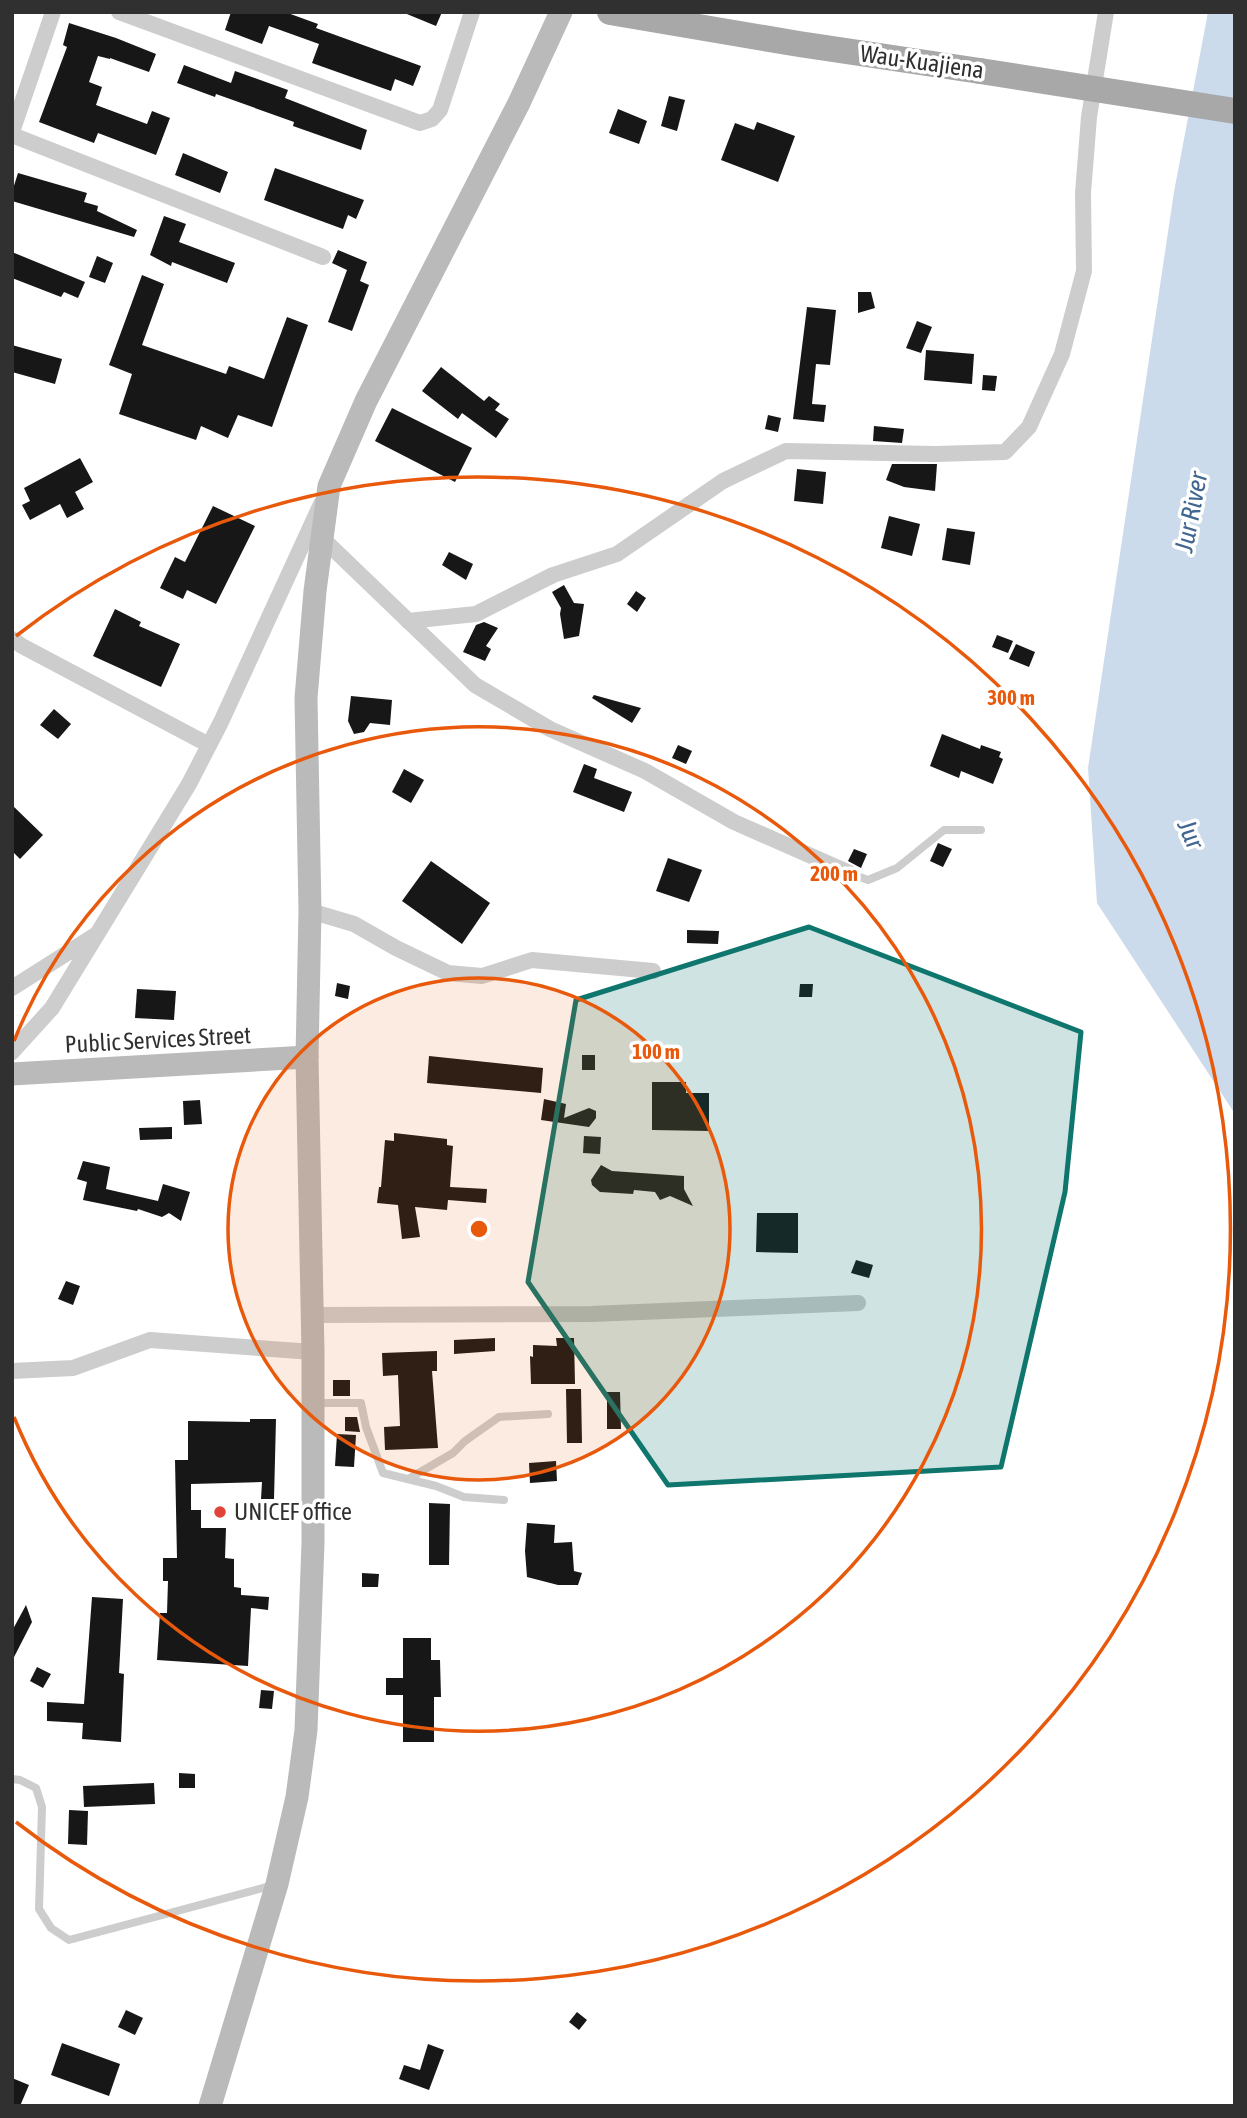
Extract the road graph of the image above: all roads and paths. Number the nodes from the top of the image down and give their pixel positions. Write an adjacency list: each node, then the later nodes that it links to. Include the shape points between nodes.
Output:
1 (53, 12): 8 (street)
2 (119, 12): 3 (street, via 420,123 440,110)
3 (472, 12)
4 (561, 12): 10 (street, via 366,401)
5 (610, 12): 7 (main road, Wau-Kuajiena, bridge)
6 (1106, 12): 12 (street, via 1088,117 1084,271 1062,354 1029,427 1005,452 786,451 723,481 617,554 553,575 476,614)
7 (1235, 111)
8 (12, 134): 9 (street)
9 (323, 257)
10 (329, 486): 11 (street); 14 (street)
11 (322, 538): 12 (street); 17 (street, via 306,698)
12 (408, 621): 16 (street, via 475,685 550,729 645,771 734,822)
13 (12, 639): 14 (street)
14 (209, 745): 18 (street)
15 (981, 830): 16 (lane, via 944,831 897,868 868,880)
16 (852, 874)
17 (310, 911): 19 (street, via 354,924 449,973 482,976 532,960); 22 (street)
18 (99, 932): 20 (street); 21 (street, via 52,1008)
19 (653, 971)
20 (12, 988)
21 (12, 1052)
22 (307, 1058): 23 (street, Public Services Street); 25 (street)
23 (12, 1074)
24 (858, 1303): 25 (street, via 591,1314)
25 (312, 1315): 26 (street)
26 (313, 1352): 27 (street, via 150,1340 73,1368); 28 (street)
27 (12, 1371)
28 (312, 1403): 30 (lane, via 361,1403 383,1472); 33 (street, via 313,1543 306,1730 297,1797)
29 (548, 1414): 30 (lane, via 499,1417)
30 (410, 1478): 31 (lane, via 464,1497)
31 (504, 1500)
32 (12, 1779): 33 (lane, via 36,1788 42,1807 39,1909 51,1928 69,1940)
33 (277, 1884): 34 (street)
34 (210, 2106)

